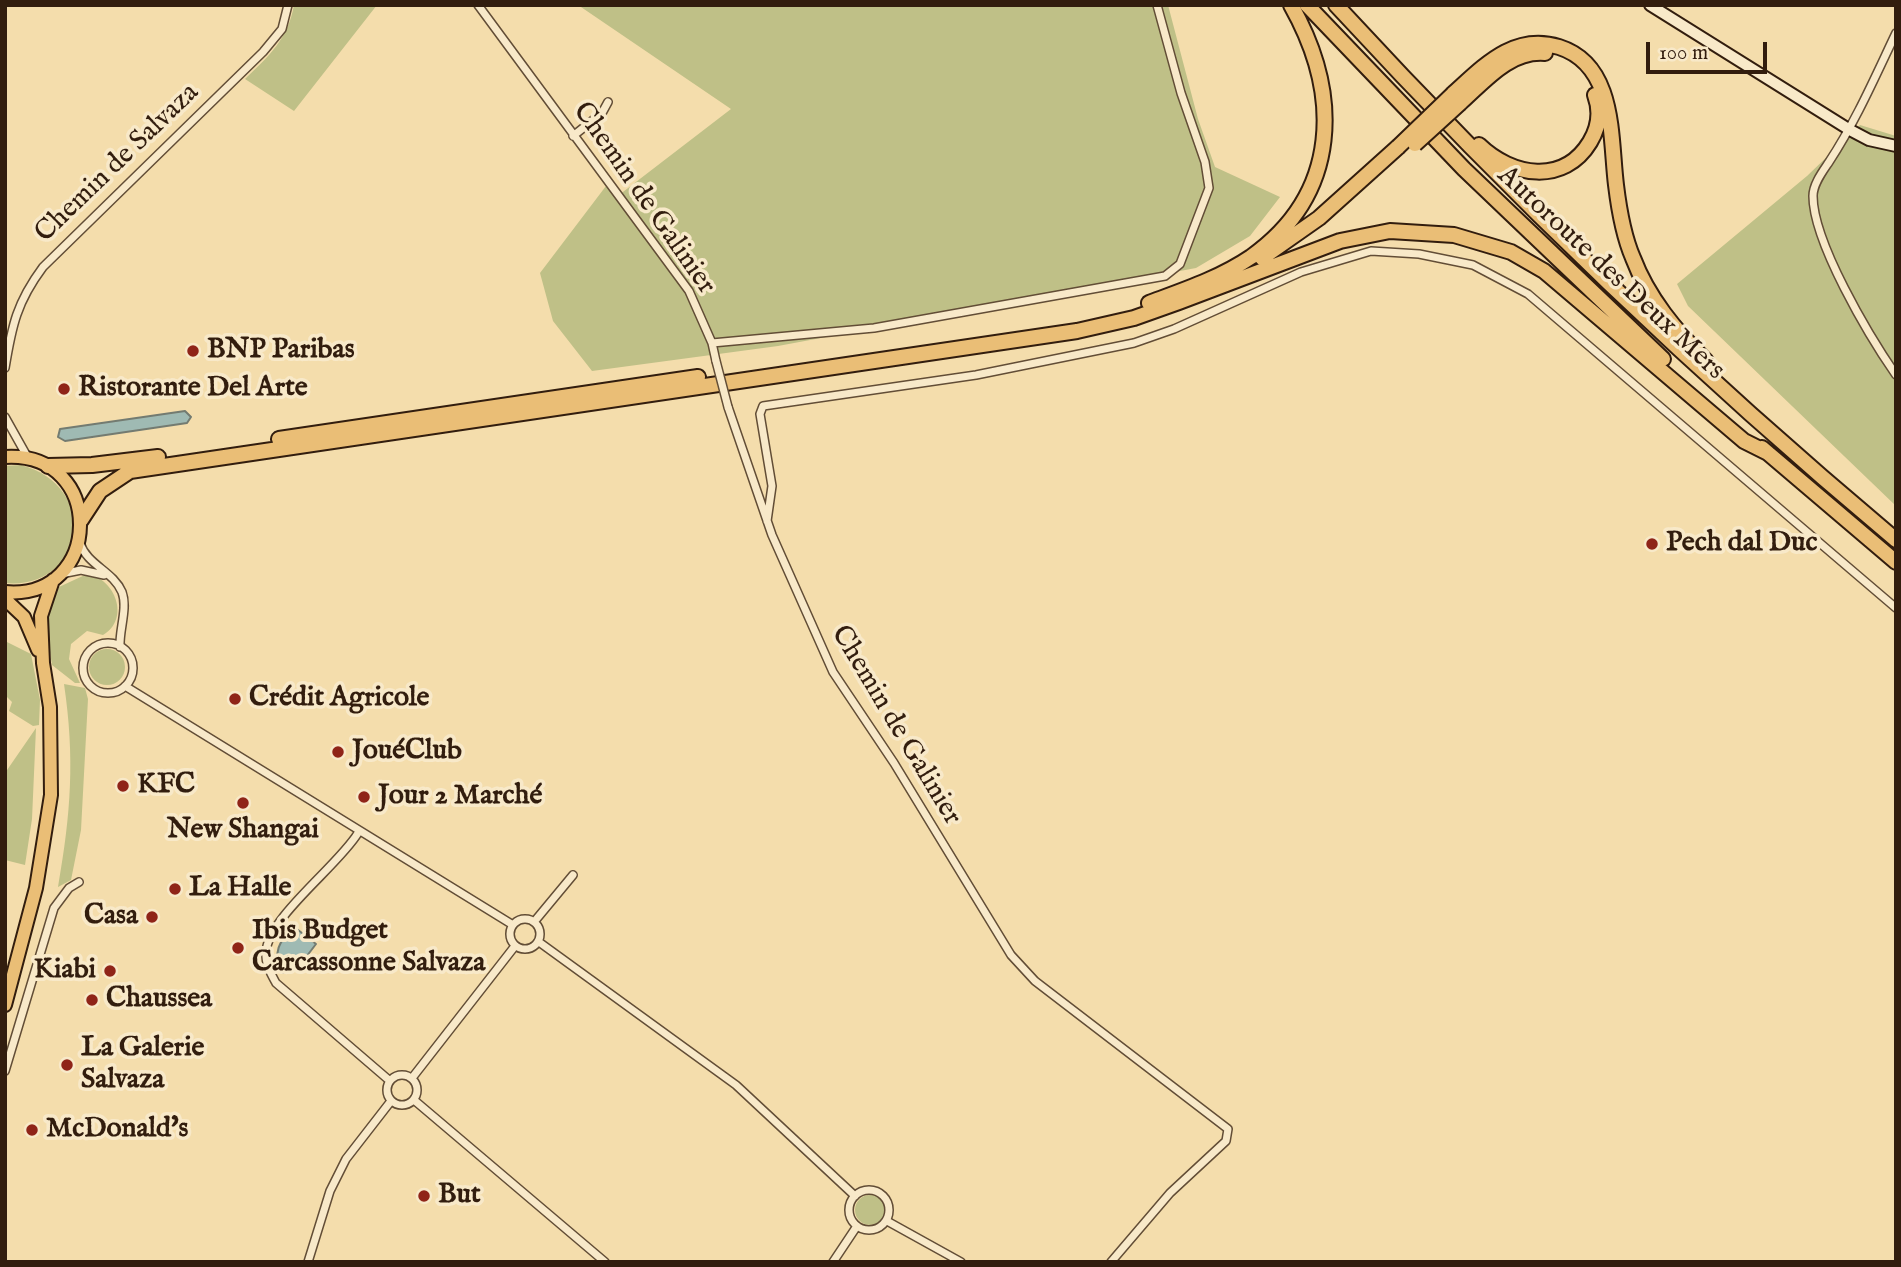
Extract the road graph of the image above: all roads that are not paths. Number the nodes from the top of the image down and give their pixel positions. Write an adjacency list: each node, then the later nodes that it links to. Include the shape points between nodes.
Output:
1 (288, 5): 19 (street, Chemin de Salvaza, via 282,29 263,52 43,267 25,292 12,323)
2 (478, 5): 13 (street, Chemin de Galinier)
3 (1157, 5): 18 (street, via 1209,188 1180,264 1165,276 874,327)
4 (1291, 5): 16 (highway, via 1312,46 1322,79 1326,120 1319,162 1285,226 1254,255)
5 (1307, 5): 23 (highway, Autoroute des Deux Mers, via 1562,265)
6 (1336, 5): 11 (highway, Autoroute des Deux Mers)
7 (1650, 5): 12 (main road)
8 (1896, 33): 12 (street)
9 (1457, 98): 11 (highway, via 1510,60 1529,53 1547,54 1568,61 1586,78 1597,101 1598,124 1573,162 1554,171 1533,173 1508,166); 15 (highway, bridge); 21 (highway, via 1497,56 1520,45 1548,44 1588,66 1607,104 1620,214 1633,258 1668,320 1730,384)
10 (608, 102): 13 (street, via 602,113)
11 (1444, 120): 21 (highway, Autoroute des Deux Mers, via 1596,271)
12 (1850, 130): 14 (main road); 20 (street, via 1819,177 1813,195 1829,254)
13 (573, 136): 18 (street, Chemin de Galinier, via 689,291)
14 (1896, 146)
15 (1401, 150): 16 (highway, via 1290,240 1240,271); 17 (highway, via 1322,225)
16 (1210, 280): 26 (highway, via 1098,318 1006,334 166,456)
17 (1225, 283): 23 (highway, via 1367,234 1411,232 1472,239 1511,252 1544,271 1744,441); 27 (highway, via 1134,318 1077,331 130,471 100,491)
18 (712, 343): 28 (street, Chemin de Galinier, bridge)
19 (5, 368)
20 (1896, 375)
21 (1742, 405): 29 (highway, Autoroute des Deux Mers)
22 (5, 417): 25 (street)
23 (1768, 453): 31 (highway, Autoroute des Deux Mers)
24 (5, 457): 25 (main road)
25 (28, 458): 26 (main road)
26 (48, 466): 27 (main road, via 71,489)
27 (81, 520): 30 (main road)
28 (767, 521): 36 (street, via 772,486 760,414 763,406 976,375 1101,351 1174,329 1301,272 1371,251 1419,254 1474,265 1528,294); 62 (street, Chemin de Galinier, via 833,672 1011,955 1035,981 1228,1129 1226,1142 1170,1193)
29 (1896, 540)
30 (79, 542): 32 (street, via 85,556); 33 (main road)
31 (1896, 562)
32 (108, 576): 33 (street, via 81,570); 37 (street, via 122,593)
33 (57, 577): 34 (main road, via 24,592); 40 (main road, via 41,616)
34 (5, 592)
35 (5, 599): 40 (main road, via 24,617)
36 (1896, 608)
37 (119, 630): 38 (street); 39 (street)
38 (107, 643): 39 (street); 41 (street, via 87,655 84,676 103,692)
39 (120, 647): 41 (street, via 132,661)
40 (43, 663): 49 (main road, via 50,707 51,795 36,888)
41 (127, 684): 42 (street)
42 (358, 832): 46 (street); 52 (street, via 274,930 265,951 276,983)
43 (573, 875): 45 (street)
44 (79, 882): 50 (street, via 54,908)
45 (534, 922): 46 (street, via 523,919); 47 (street, via 541,935)
46 (513, 925): 48 (street, via 510,936)
47 (539, 942): 48 (street, via 525,950); 55 (street, via 736,1085)
48 (515, 946): 51 (street)
49 (5, 1005)
50 (5, 1071)
51 (412, 1078): 52 (street, via 400,1074); 53 (street, via 417,1088)
52 (390, 1081): 54 (street)
53 (414, 1100): 54 (street, via 403,1105); 59 (street)
54 (391, 1101): 58 (street, via 346,1159 330,1191)
55 (855, 1196): 56 (street, via 868,1190 882,1194 889,1207); 57 (street, via 850,1215)
56 (887, 1221): 57 (street, via 870,1230); 61 (street)
57 (857, 1226): 60 (street)
58 (308, 1262)
59 (606, 1262)
60 (833, 1262)
61 (961, 1262)
62 (1111, 1262)

